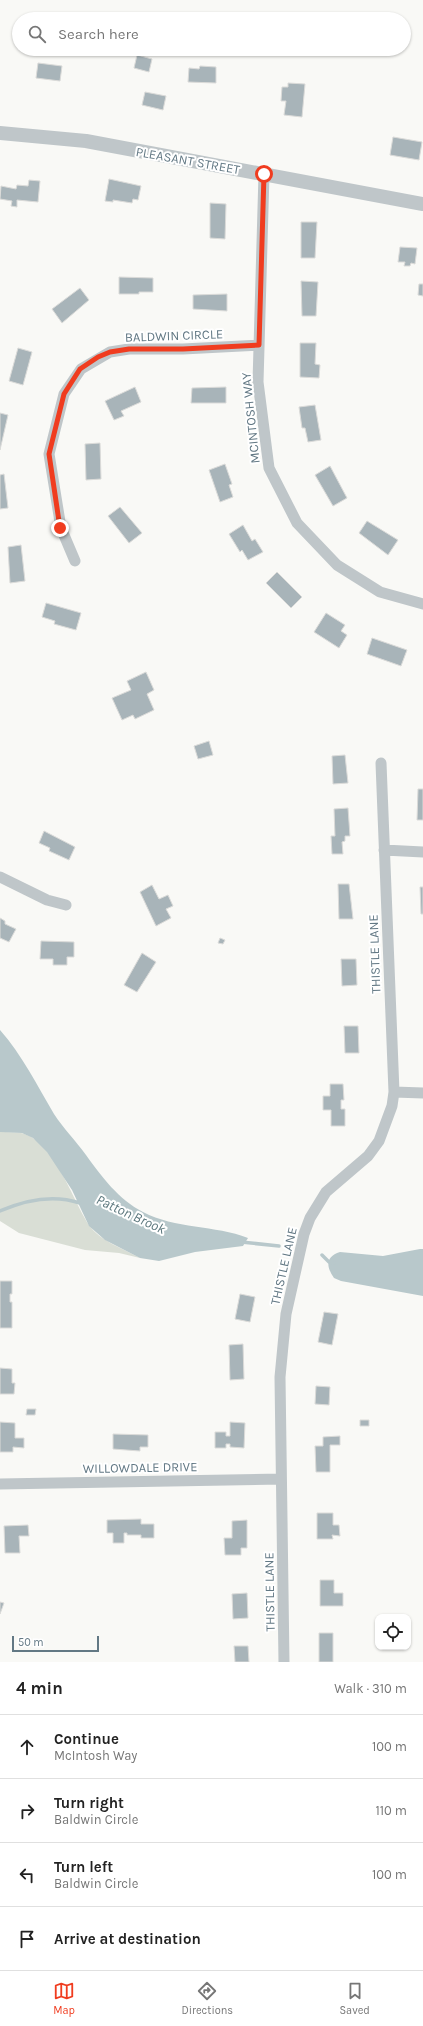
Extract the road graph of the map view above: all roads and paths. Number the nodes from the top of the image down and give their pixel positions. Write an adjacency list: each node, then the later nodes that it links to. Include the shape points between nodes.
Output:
1 (0, 133): 2 (street, PLEASANT STREET, via 86,141)
2 (264, 174): 3 (street, PLEASANT STREET); 4 (street, MCINTOSH WAY)
3 (423, 204)
4 (259, 345): 5 (street, BALDWIN CIRCLE, via 129,349 110,352 80,369 64,394 49,454 60,528); 6 (street, MCINTOSH WAY, via 258,382 269,468 297,523 337,565 380,592)
5 (75, 561)
6 (423, 604)
7 (380, 763): 8 (street, THISTLE LANE)
8 (384, 850): 9 (street); 12 (street, THISTLE LANE)
9 (423, 852)
10 (0, 877): 11 (street, via 47,900)
11 (66, 905)
12 (394, 1092): 13 (street); 14 (street, THISTLE LANE, via 392,1106 379,1141 368,1156 326,1192 310,1218 304,1234 286,1314 282,1345)
13 (423, 1093)
14 (281, 1479): 15 (street, WILLOWDALE DRIVE); 16 (street, THISTLE LANE)
15 (0, 1484)
16 (284, 1662)

